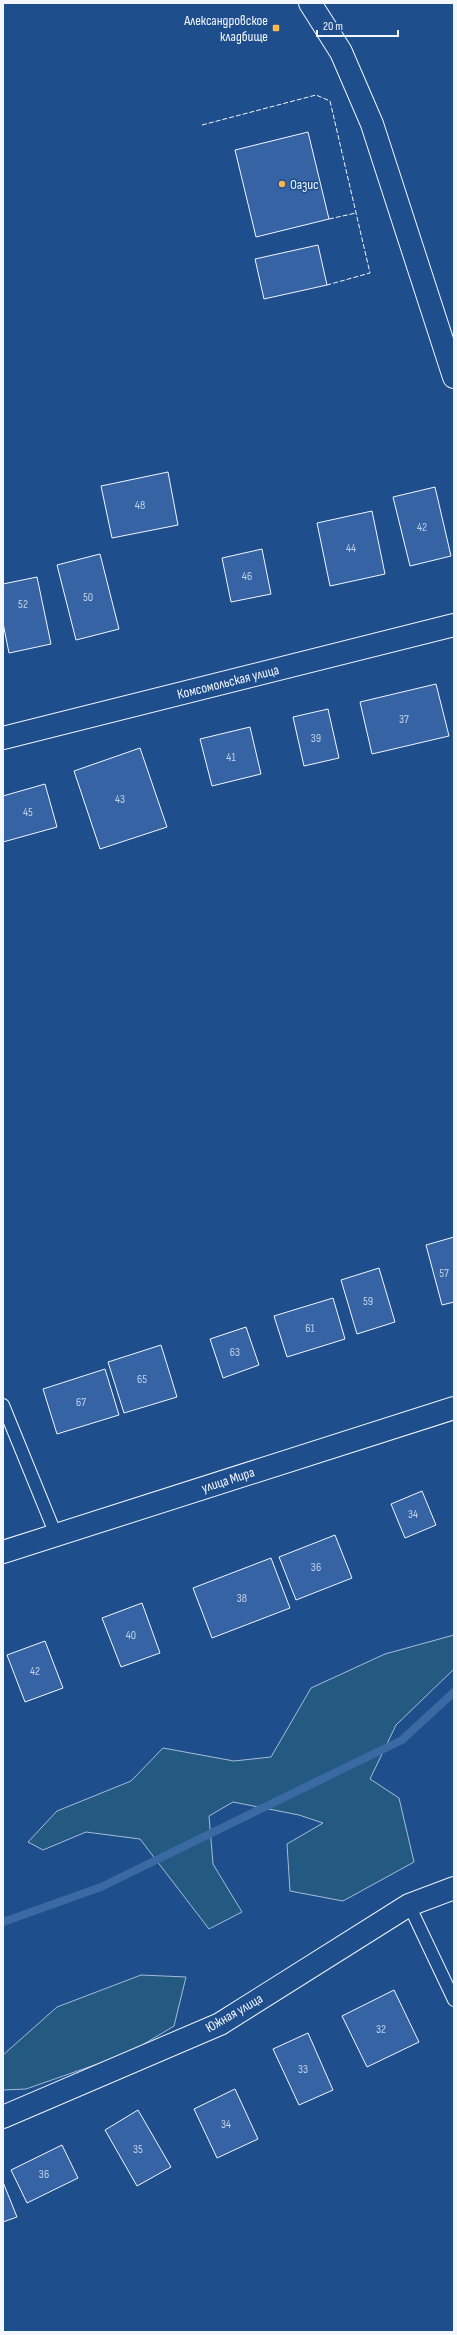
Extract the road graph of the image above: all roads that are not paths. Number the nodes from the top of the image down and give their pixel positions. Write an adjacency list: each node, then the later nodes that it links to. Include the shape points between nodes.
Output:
1 (310, 3): 2 (street, via 341,52 372,124)
2 (454, 377)
3 (454, 625): 4 (street, Комсомольская улица)
4 (3, 738)
5 (3, 1405): 7 (lane)
6 (454, 1408): 7 (street, улица Мира)
7 (56, 1534): 8 (street, улица Мира)
8 (3, 1552)
9 (454, 1888): 10 (street, Южная улица)
10 (409, 1905): 11 (lane); 12 (street, Южная улица, via 220,2024)
11 (454, 2000)
12 (3, 2117)

